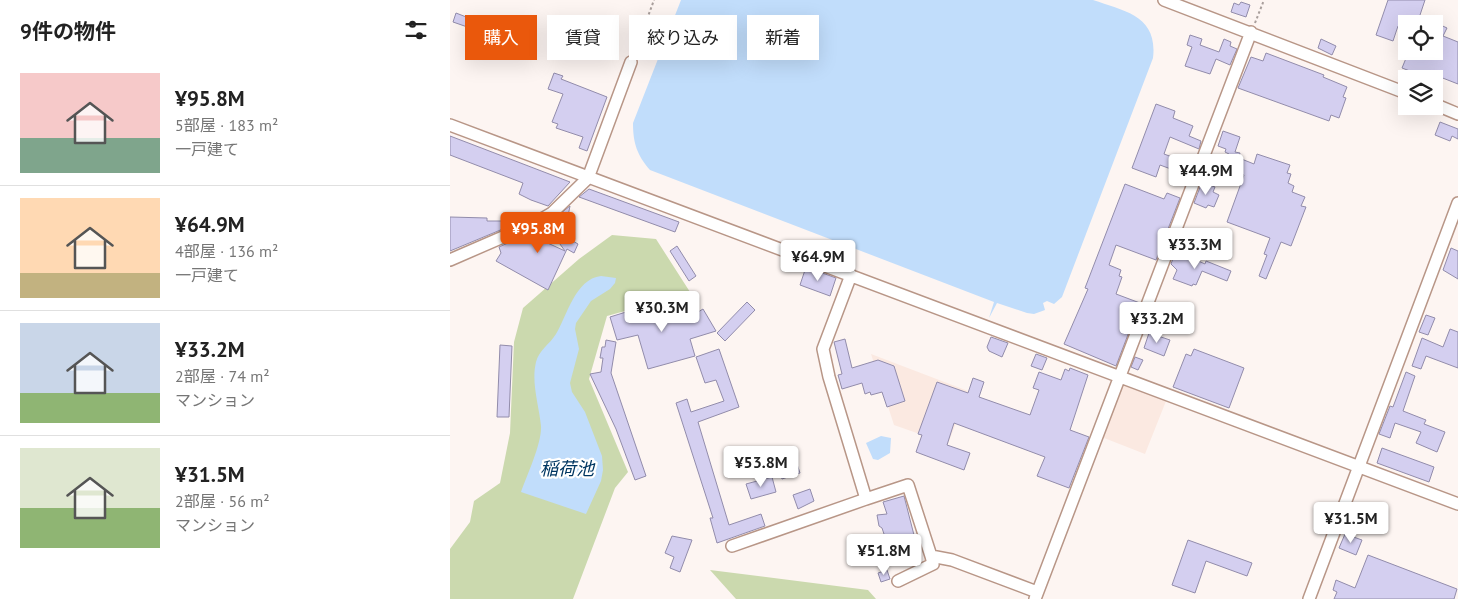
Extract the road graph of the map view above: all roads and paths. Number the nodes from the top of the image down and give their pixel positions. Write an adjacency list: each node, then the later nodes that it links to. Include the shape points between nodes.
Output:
1 (654, 0): 5 (path)
2 (1164, 0): 4 (street)
3 (1264, 0): 4 (path)
4 (1251, 32): 6 (street); 14 (street)
5 (631, 62): 10 (street)
6 (1398, 90)
7 (1443, 108): 8 (street)
8 (1458, 114)
9 (450, 125): 10 (street)
10 (588, 178): 12 (street, via 552,213); 13 (street)
11 (1458, 203): 15 (street)
12 (450, 260)
13 (851, 275): 14 (street); 16 (street, via 823,349)
14 (1119, 376): 15 (street); 21 (street)
15 (1358, 468): 17 (street); 22 (street)
16 (866, 499): 18 (street); 19 (street, via 908,485)
17 (1458, 504)
18 (732, 546)
19 (931, 556): 20 (street, via 933,564); 21 (street, via 952,560)
20 (898, 581)
21 (1036, 596)
22 (1309, 599)

